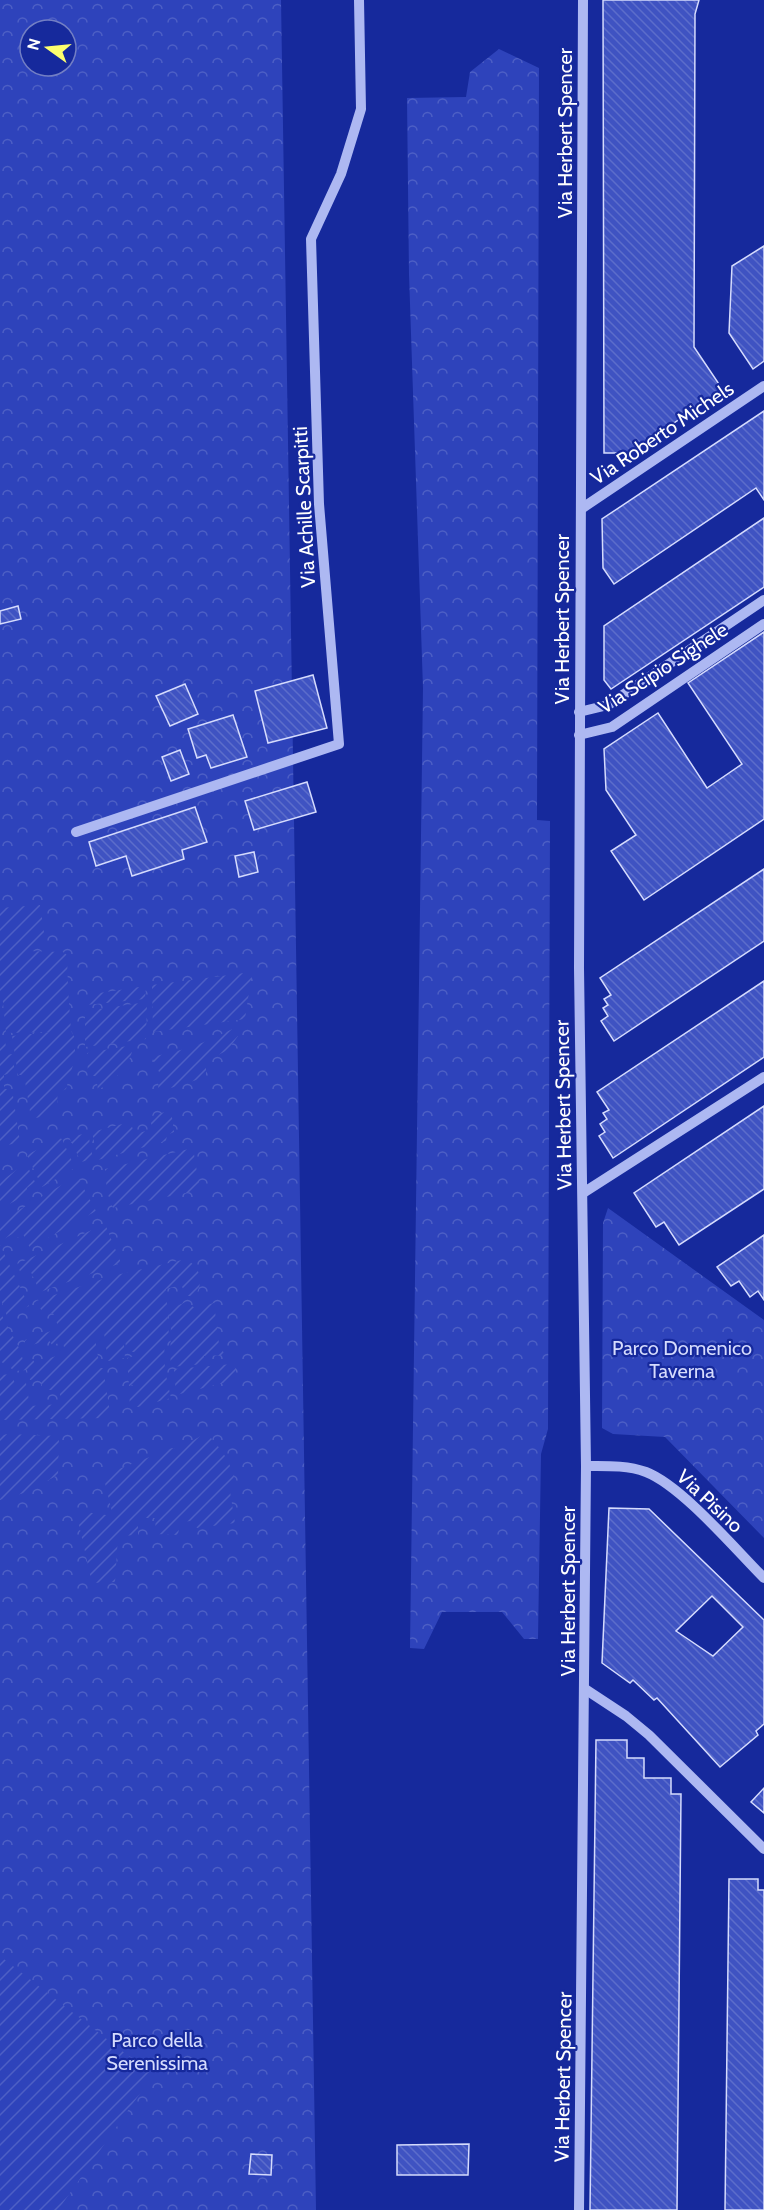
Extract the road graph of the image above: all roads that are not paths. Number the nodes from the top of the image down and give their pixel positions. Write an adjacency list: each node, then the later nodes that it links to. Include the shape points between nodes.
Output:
1 (359, 0): 9 (street, Via Achille Scarpitti, via 362,109 341,174 311,239 319,504 339,744)
2 (583, 0): 4 (street, Via Herbert Spencer)
3 (764, 386): 4 (street, Via Roberto Michels)
4 (581, 509): 7 (street, Via Herbert Spencer)
5 (764, 600): 7 (street, Via Scipio Sighele, via 608,705)
6 (764, 624): 8 (street, Via Scipio Sighele, via 612,727)
7 (579, 712): 8 (street, Via Herbert Spencer)
8 (579, 735): 11 (street, Via Herbert Spencer)
9 (76, 832)
10 (764, 1077): 11 (street)
11 (583, 1193): 12 (street, Via Herbert Spencer)
12 (586, 1466): 13 (street, Via Pisino, via 630,1467 657,1477 681,1495); 14 (street, Via Herbert Spencer)
13 (764, 1578)
14 (585, 1689): 15 (street, via 643,1730); 16 (street, Via Herbert Spencer)
15 (764, 1849)
16 (579, 2210)

